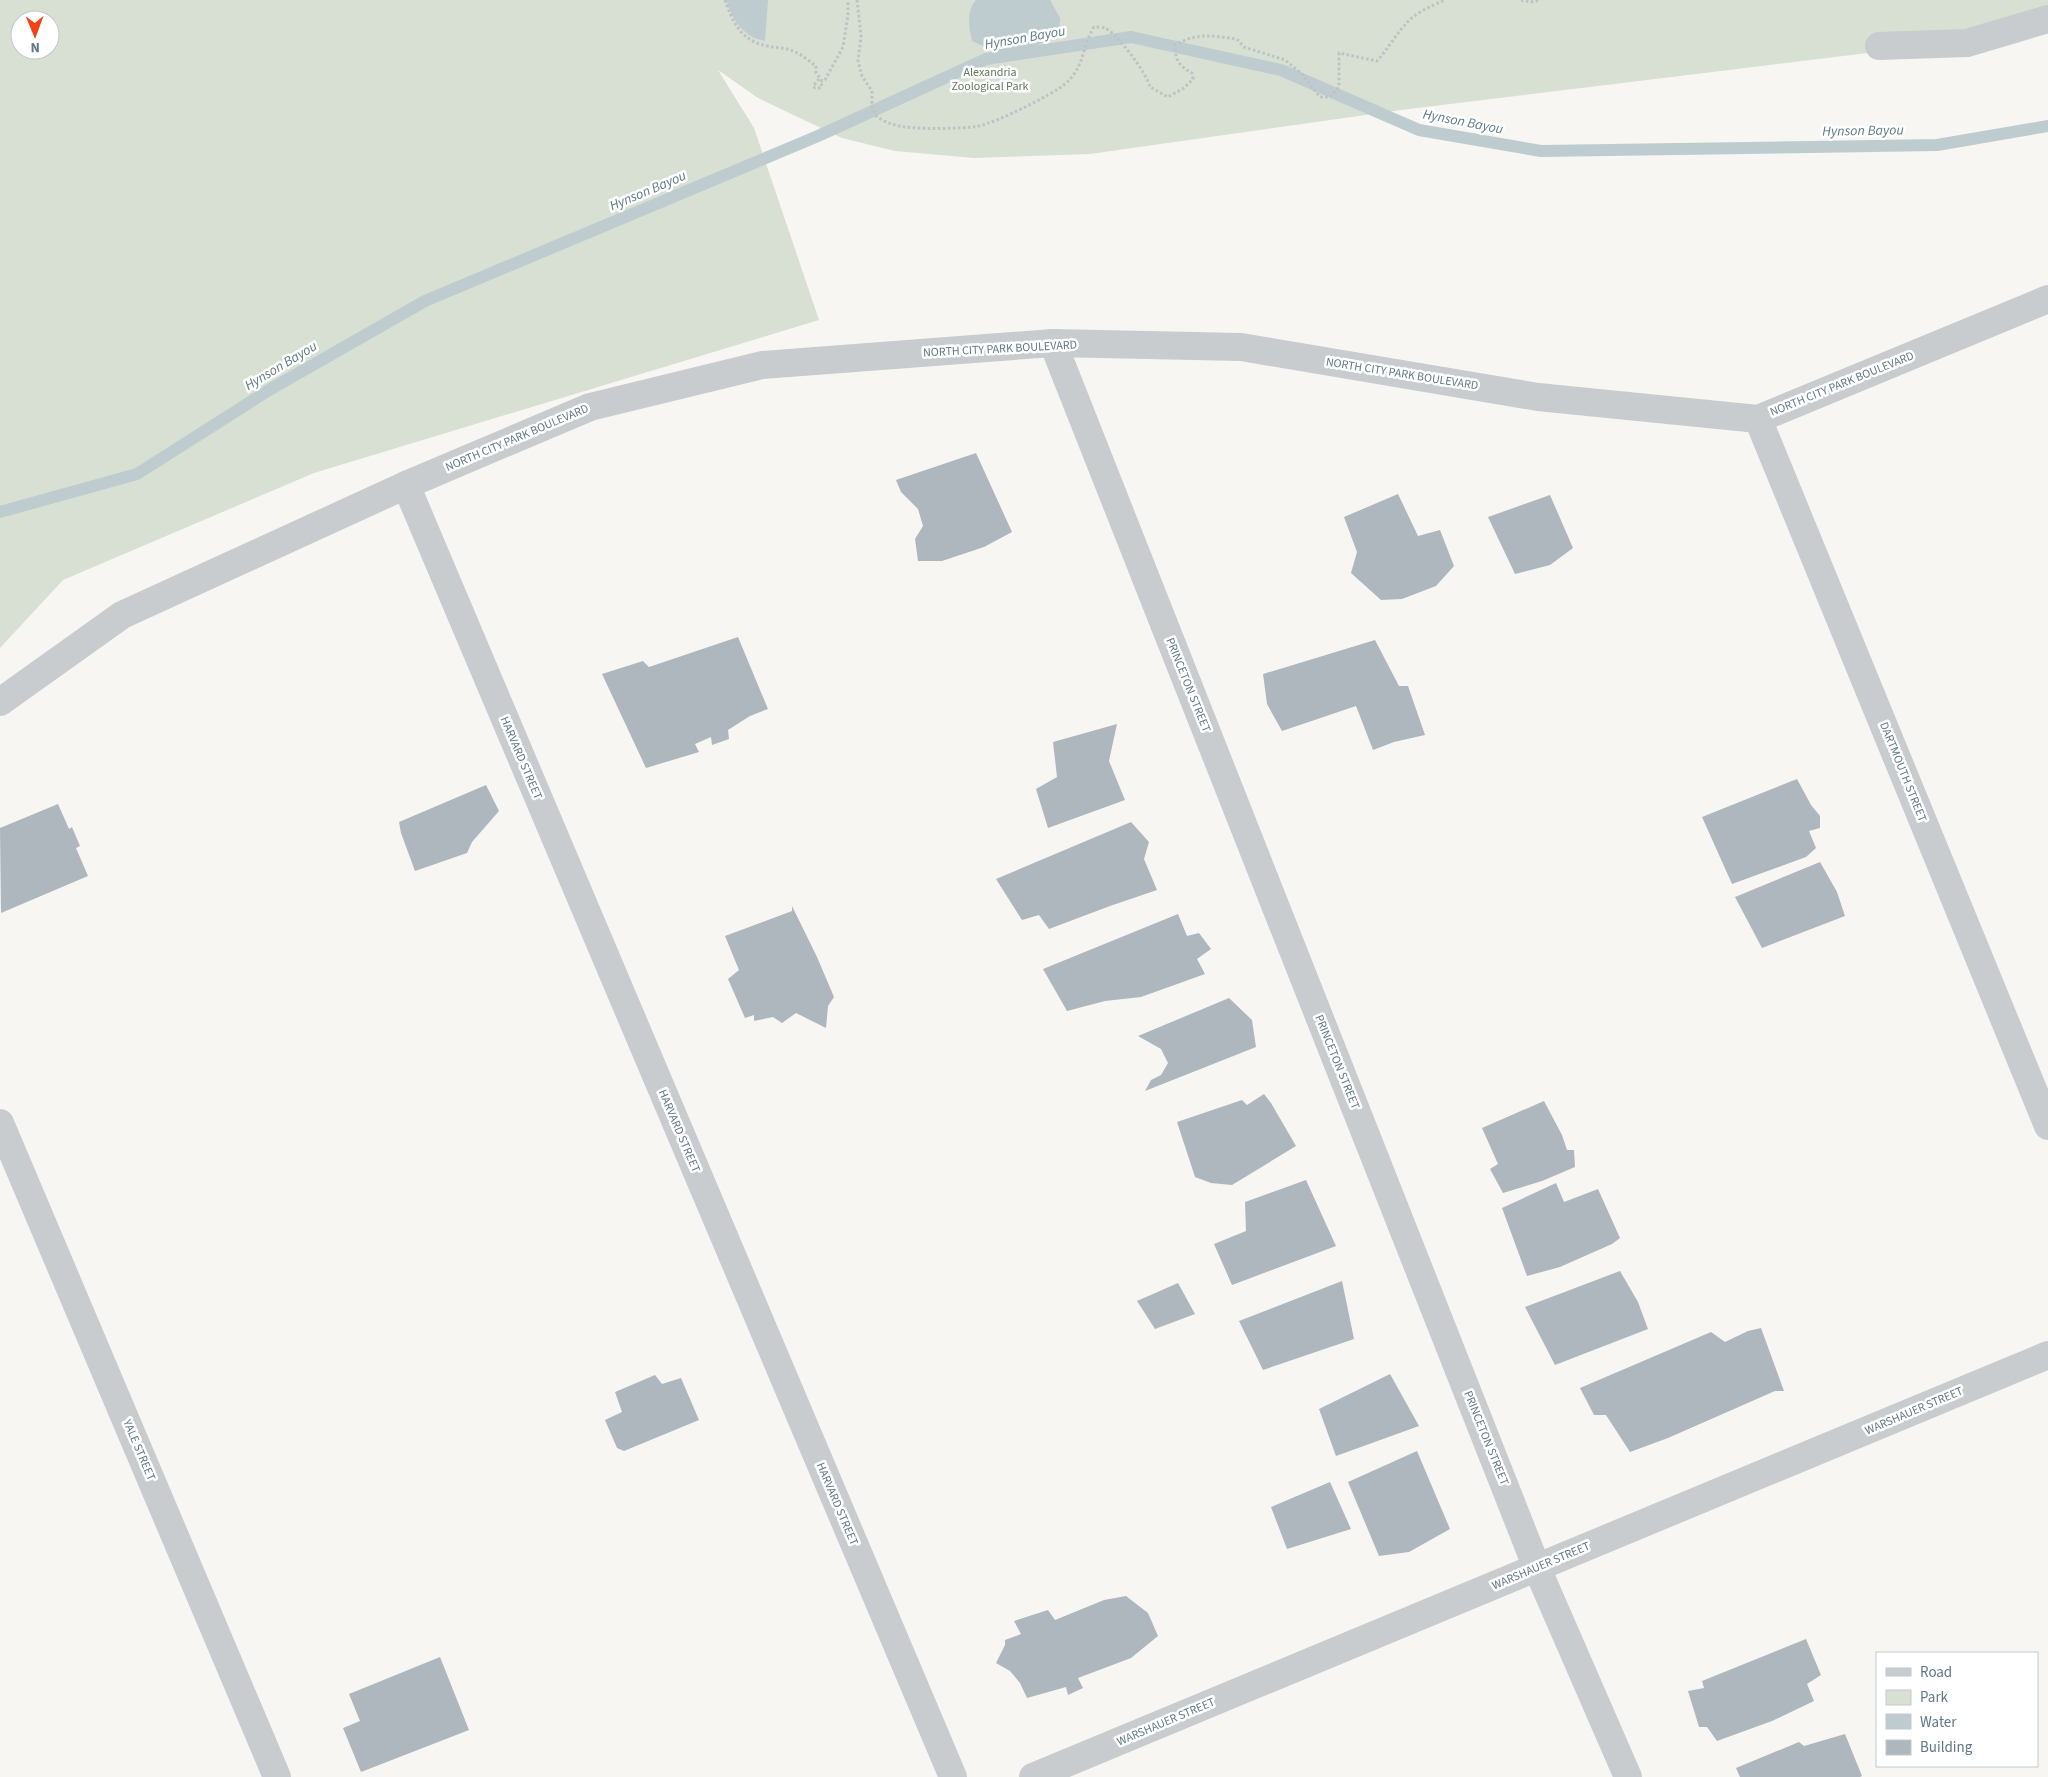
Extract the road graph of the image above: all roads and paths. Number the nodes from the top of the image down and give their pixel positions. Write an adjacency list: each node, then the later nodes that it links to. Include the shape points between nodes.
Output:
1 (725, 0): 2 (path, via 733,22 744,35 763,45 793,50 816,66 821,80 826,80 843,47)
2 (848, 0)
3 (857, 0): 4 (path, via 862,36 858,61 862,76 872,91 875,115 897,126 960,129 981,126 1065,84 1077,69 1094,27 1105,28 1120,41 1148,78 1150,87 1168,97 1193,79 1192,73 1178,64 1176,45 1204,34 1237,39 1244,47 1285,60 1302,74 1320,97 1330,97 1339,87 1339,53 1377,61 1405,24)
4 (1445, 0)
5 (1521, 0): 6 (path)
6 (1540, 0)
7 (2048, 19): 8 (street, via 1967,43)
8 (1878, 46)
9 (2048, 299): 11 (street, NORTH CITY PARK BOULEVARD)
10 (1052, 343): 11 (street, NORTH CITY PARK BOULEVARD, via 1241,347 1538,397); 12 (street, NORTH CITY PARK BOULEVARD, via 762,365 590,407); 17 (street, PRINCETON STREET)
11 (1758, 419): 15 (street, DARTMOUTH STREET)
12 (406, 485): 13 (street, NORTH CITY PARK BOULEVARD, via 122,615); 19 (street, HARVARD STREET)
13 (0, 702)
14 (0, 1123): 18 (street, YALE STREET)
15 (2048, 1126)
16 (2048, 1355): 17 (street, WARSHAUER STREET)
17 (1537, 1568): 20 (street, WARSHAUER STREET); 21 (street, PRINCETON STREET)
18 (277, 1777)
19 (953, 1777)
20 (1033, 1777)
21 (1628, 1777)

